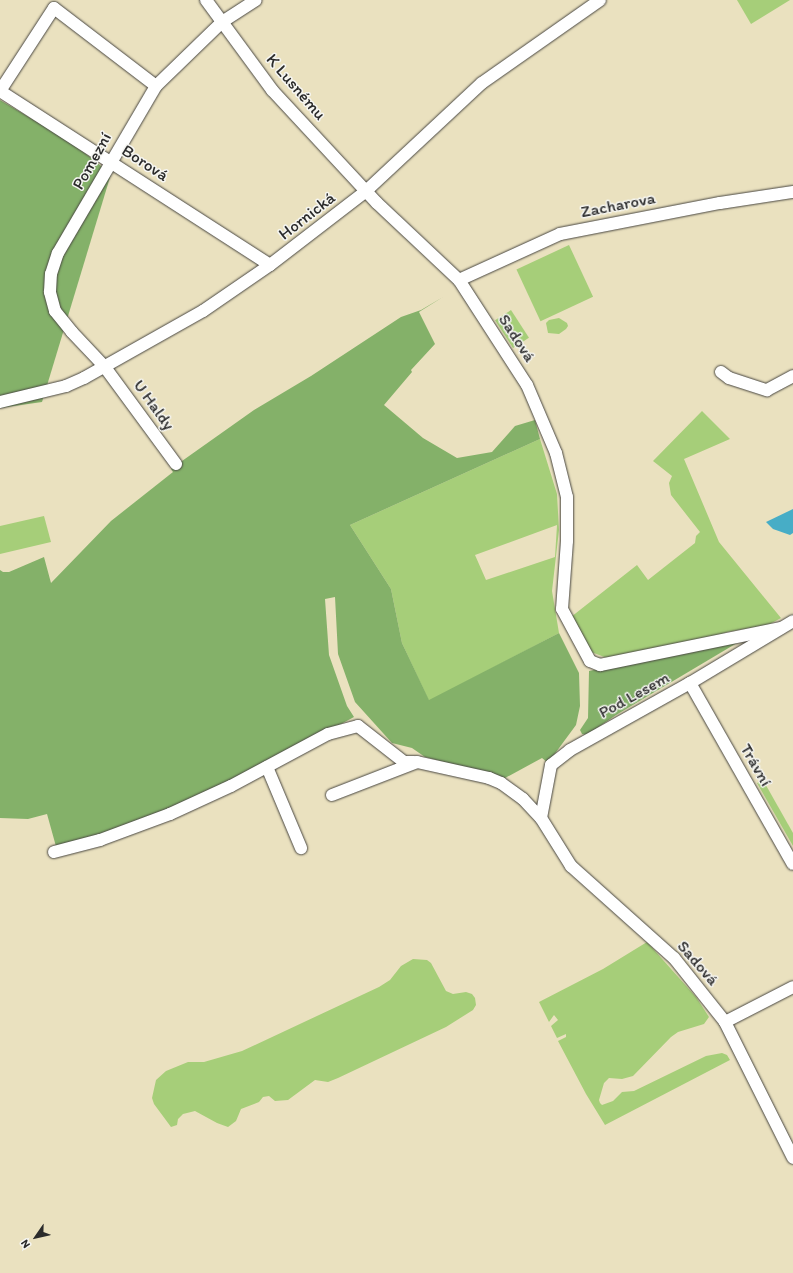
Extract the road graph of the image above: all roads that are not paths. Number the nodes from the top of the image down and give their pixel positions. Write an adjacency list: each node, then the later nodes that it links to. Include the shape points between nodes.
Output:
1 (206, 0): 4 (street, K Lusnému)
2 (256, 0): 4 (street, Pomezní)
3 (600, 0): 8 (street, Hornická, via 482,83)
4 (222, 22): 5 (street, Pomezní); 8 (street, K Lusnému, via 272,90)
5 (156, 86): 6 (street, Borová, via 54,8); 7 (street, Pomezní)
6 (0, 91): 7 (street, Borová)
7 (110, 161): 10 (street, Borová); 12 (street, Pomezní, via 58,253 51,274 50,292 55,311)
8 (366, 191): 10 (street, Hornická); 11 (street, Sadová)
9 (793, 192): 11 (street, Zacharova, via 720,203 560,234)
10 (270, 265): 12 (street, Hornická, via 203,311)
11 (459, 280): 19 (street, Sadová, via 527,385 556,453 567,497 562,609 590,660 600,664)
12 (104, 366): 15 (street, Hornická, via 66,386); 16 (street, U Haldy)
13 (721, 372): 14 (street, via 729,378 767,390)
14 (793, 376)
15 (0, 402)
16 (176, 464)
17 (793, 621): 18 (street, Pod Lesem)
18 (781, 628): 19 (street, Pod Lesem); 20 (street, Pod Lesem)
19 (618, 661)
20 (690, 683): 24 (street, Pod Lesem, via 570,750 551,765); 27 (street, Trávní)
21 (417, 762): 22 (street, Sadová, via 404,762 358,726 328,734); 23 (street); 24 (street, Sadová, via 501,783 523,799)
22 (267, 767): 25 (street); 26 (street, via 170,814 100,840)
23 (332, 794)
24 (541, 818): 29 (street, Sadová, via 571,866 674,958)
25 (301, 848)
26 (54, 852)
27 (793, 864)
28 (793, 987): 29 (street)
29 (725, 1022): 30 (street, Sadová)
30 (793, 1158)

